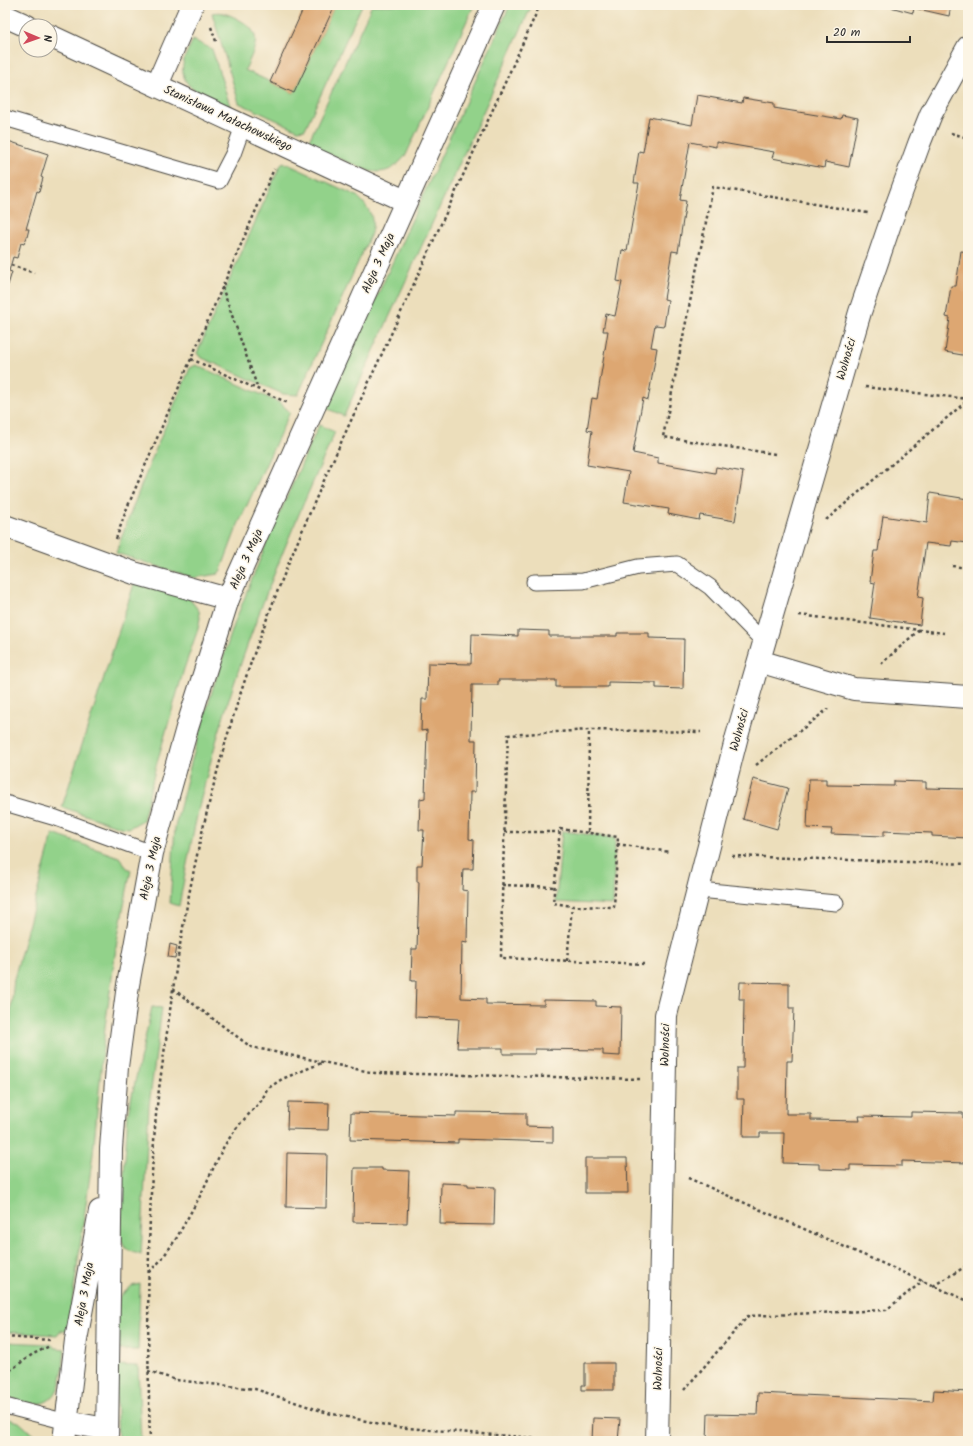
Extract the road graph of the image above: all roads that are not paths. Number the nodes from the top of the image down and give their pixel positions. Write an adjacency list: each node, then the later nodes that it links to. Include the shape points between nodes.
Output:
1 (192, 5): 8 (street)
2 (494, 5): 11 (street, Aleja 3 Maja)
3 (5, 16): 4 (street)
4 (18, 22)
5 (58, 40): 8 (street, Stanisława Małachowskiego)
6 (968, 47): 7 (street, Wolności)
7 (963, 69): 15 (street, Wolności, via 931,114 889,225 860,312)
8 (156, 85): 10 (street, Stanisława Małachowskiego)
9 (5, 118): 10 (lane, via 219,181 233,154)
10 (243, 126): 11 (street, Stanisława Małachowskiego)
11 (405, 201): 14 (street, Aleja 3 Maja)
12 (5, 526): 14 (street, via 134,573)
13 (534, 582): 15 (lane, via 583,582 638,567 677,564 710,587)
14 (228, 599): 18 (street, Aleja 3 Maja, via 187,728)
15 (761, 651): 16 (street, via 854,689); 19 (street, Wolności)
16 (968, 697)
17 (5, 803): 18 (lane, via 56,818)
18 (152, 853): 21 (street, Aleja 3 Maja, via 128,985 117,1067)
19 (698, 890): 20 (lane); 25 (street, Wolności, via 666,1015)
20 (836, 904)
21 (111, 1149): 23 (street, Aleja 3 Maja, via 76,1340); 24 (street, Aleja 3 Maja)
22 (5, 1406): 23 (lane)
23 (65, 1431): 24 (street)
24 (106, 1435)
25 (657, 1441)

